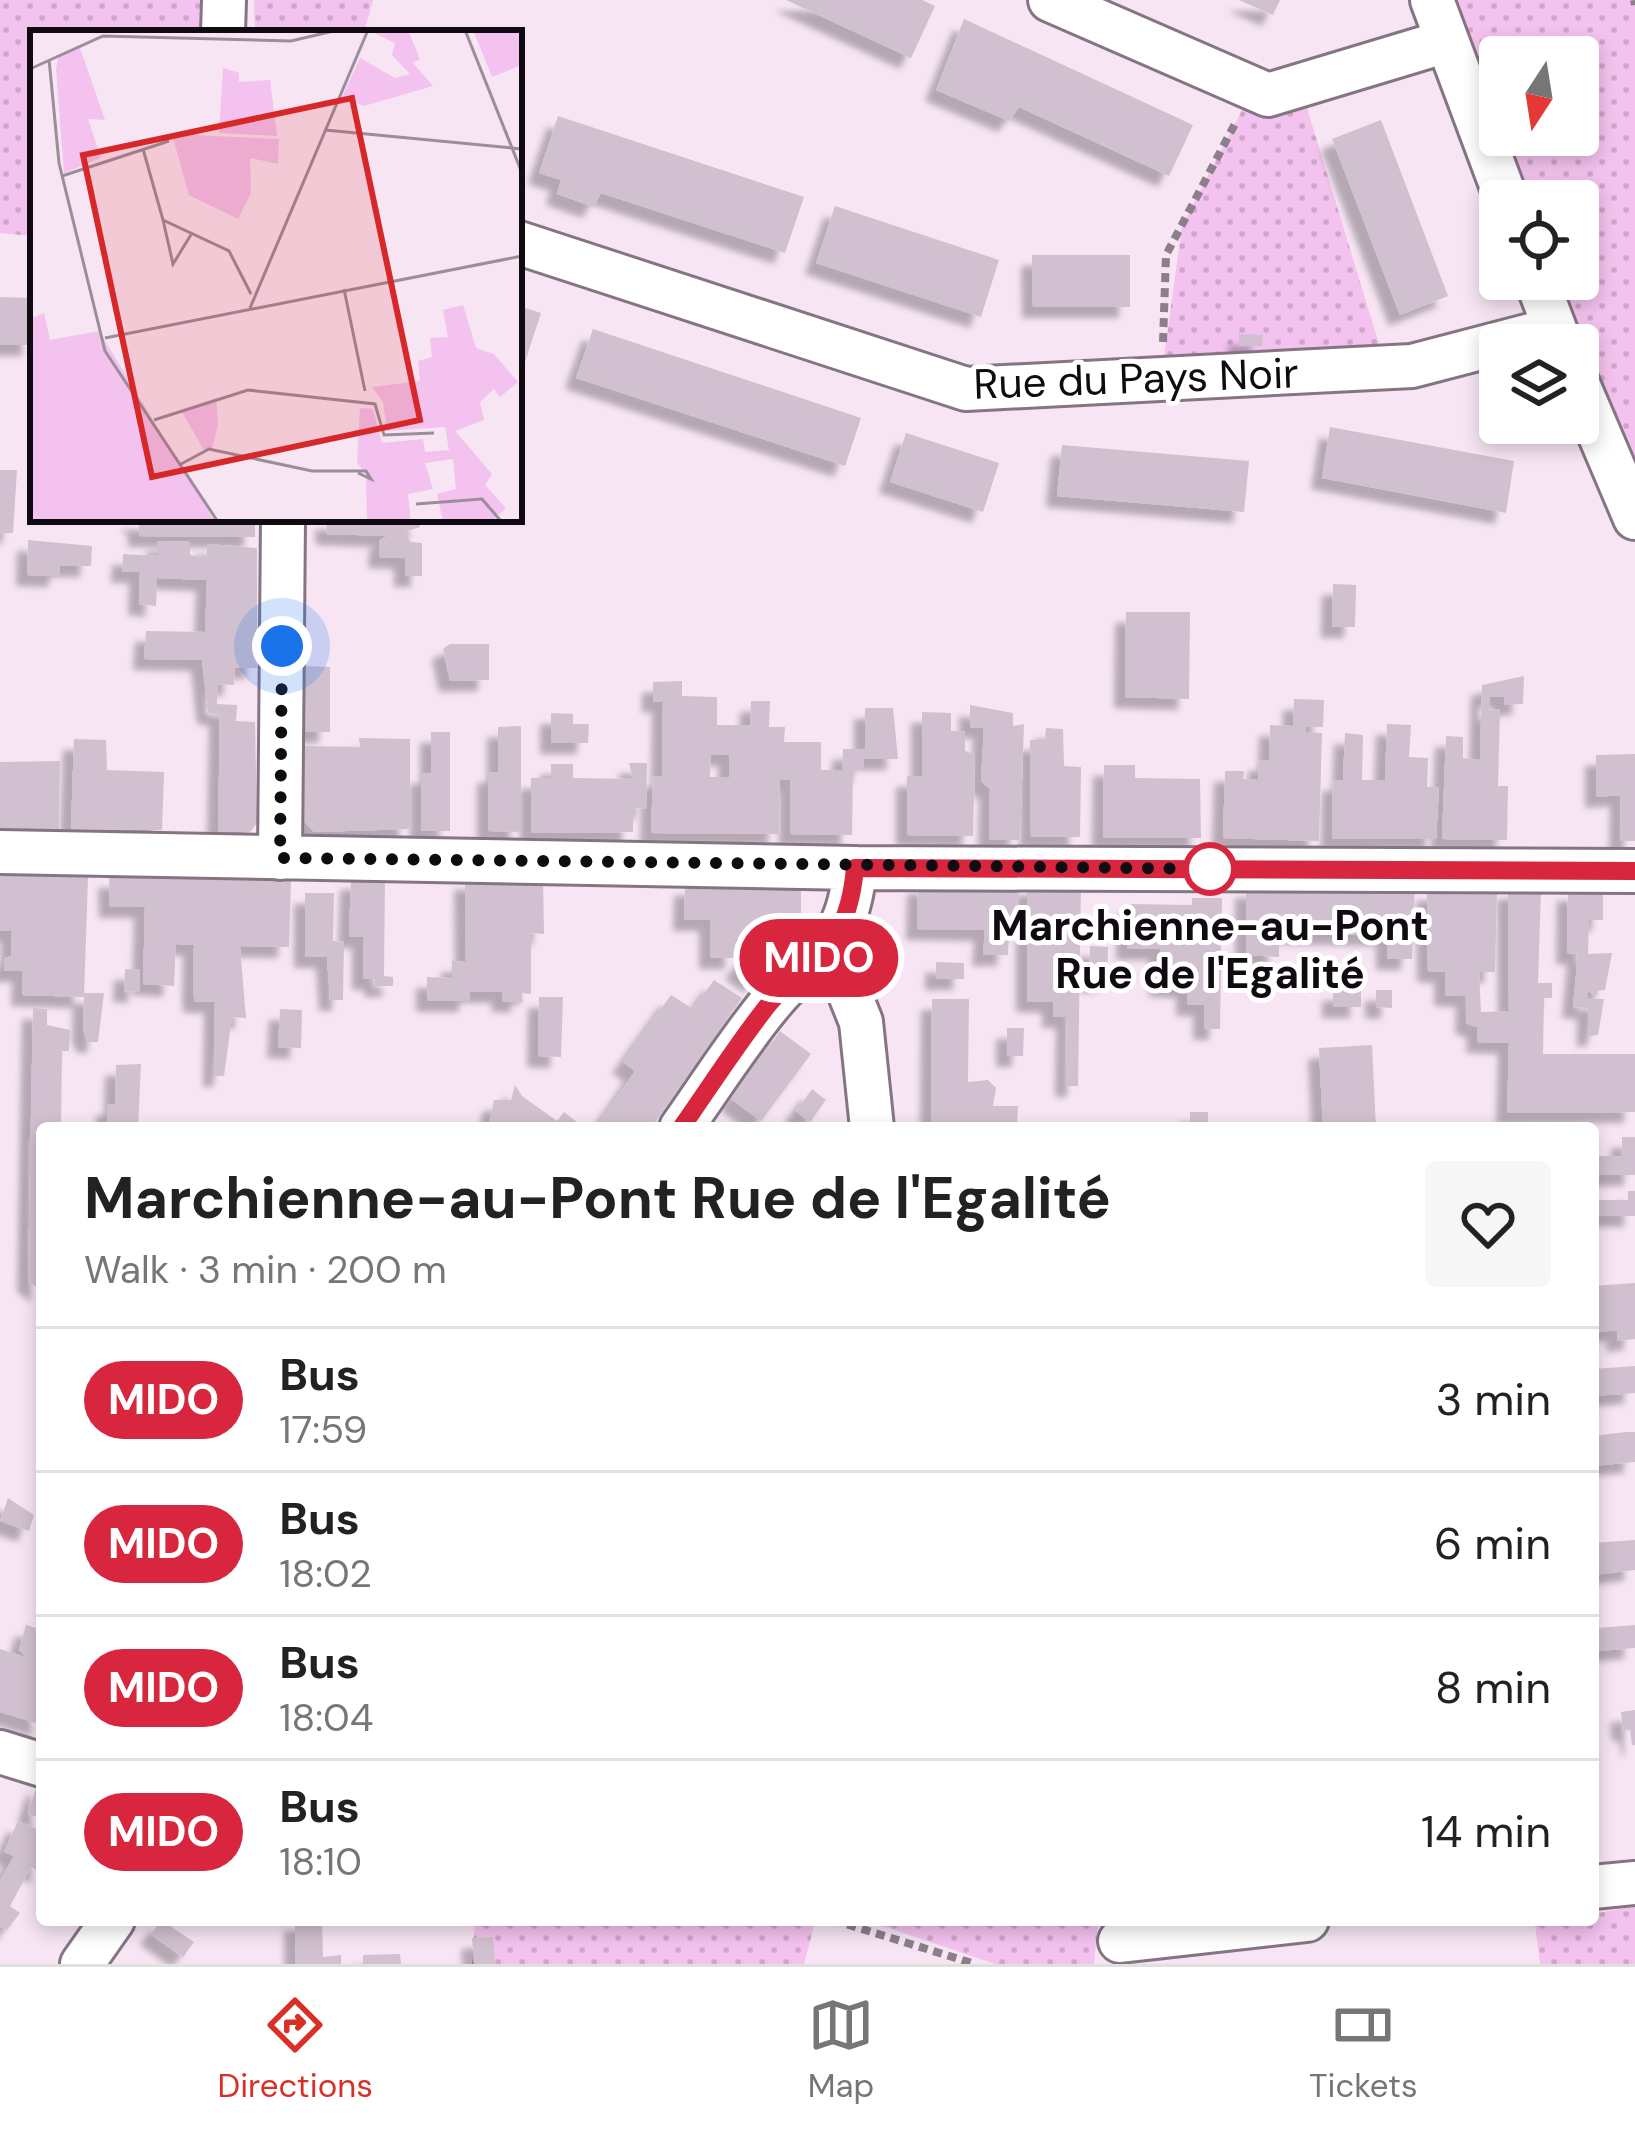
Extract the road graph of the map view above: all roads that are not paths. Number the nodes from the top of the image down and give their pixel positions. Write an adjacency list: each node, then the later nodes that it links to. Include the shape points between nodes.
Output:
1 (224, 0): 4 (street)
2 (1050, 0): 5 (street, via 1268,94)
3 (1432, 0): 5 (street)
4 (223, 30)
5 (1448, 41): 6 (street)
6 (1499, 180)
7 (522, 244): 8 (street, Rue du Pays Noir, via 966,389 1412,366)
8 (1479, 353)
9 (1599, 433): 10 (street)
10 (1635, 518)
11 (283, 522): 13 (street)
12 (0, 852): 13 (street)
13 (280, 858): 14 (street)
14 (855, 868): 15 (street); 16 (street, via 852,903)
15 (1635, 872)
16 (831, 947): 17 (street, via 772,1000); 18 (street, via 861,1022)
17 (685, 1122)
18 (871, 1122)
19 (0, 1752): 20 (street)
20 (36, 1763)
21 (1635, 1883): 22 (street)
22 (1599, 1887)
23 (108, 1926): 26 (street)
24 (1248, 1926): 25 (street)
25 (1120, 1941)
26 (82, 1964)

